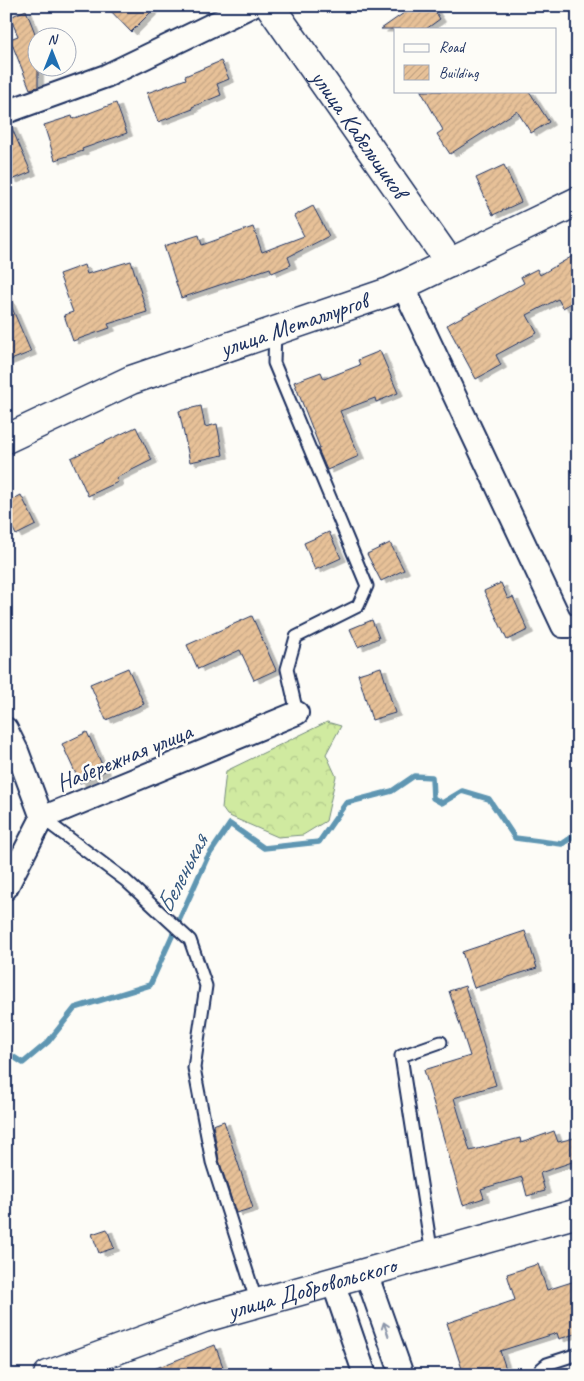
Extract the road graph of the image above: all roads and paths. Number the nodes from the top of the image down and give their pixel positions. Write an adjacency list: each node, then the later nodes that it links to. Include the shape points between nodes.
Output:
1 (251, 6): 3 (street, via 106,76)
2 (270, 6): 5 (street, улица Кабельщиков)
3 (6, 112)
4 (578, 201): 5 (street, улица Металлургов)
5 (450, 263): 6 (street, улица Металлургов)
6 (403, 286): 7 (street, улица Металлургов); 9 (street)
7 (275, 331): 8 (street, улица Металлургов, via 131,380); 10 (lane, via 274,363 367,586 358,606 296,637 287,668)
8 (6, 439)
9 (570, 626)
10 (297, 713): 12 (street, Набережная улица)
11 (6, 730): 12 (street)
12 (42, 818): 13 (street, Набережная улица); 19 (lane, via 125,880 190,940 206,986 194,1068 212,1162)
13 (6, 888)
14 (441, 1042): 16 (lane, via 401,1056)
15 (578, 1213): 16 (street, улица Добровольского)
16 (432, 1255): 17 (street, улица Добровольского)
17 (366, 1273): 18 (street, улица Добровольского); 23 (street, one-way to 17)
18 (333, 1282): 19 (street, улица Добровольского); 22 (street)
19 (257, 1303): 21 (street, улица Добровольского, via 204,1318)
20 (578, 1354): 24 (lane, via 547,1364 541,1369)
21 (48, 1375)
22 (366, 1375)
23 (402, 1375)
24 (542, 1375)

